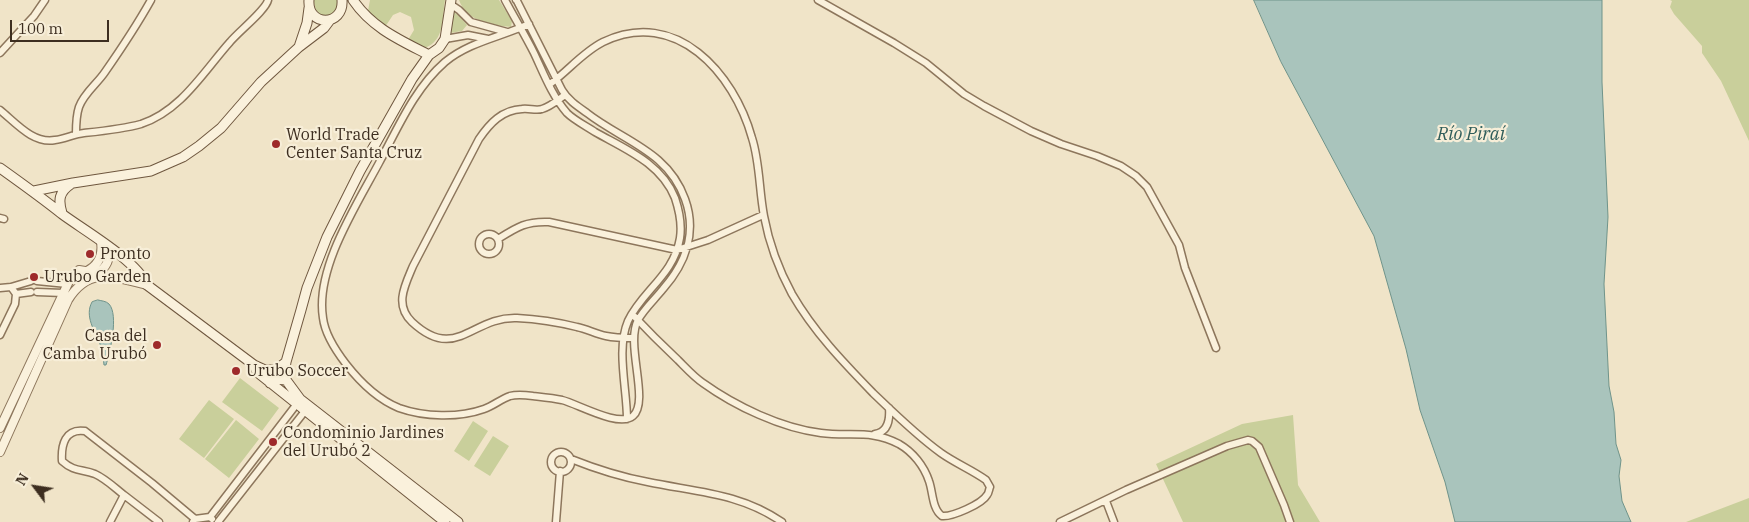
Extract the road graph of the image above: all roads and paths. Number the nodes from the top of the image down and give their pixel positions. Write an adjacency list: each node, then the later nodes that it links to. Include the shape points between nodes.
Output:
1 (45, 0): 20 (street)
2 (151, 0): 27 (street, via 80,105)
3 (268, 0): 27 (street, via 264,9 240,30 183,98 166,112 142,124)
4 (353, 0): 21 (main road, via 362,14 389,34)
5 (504, 0): 14 (street)
6 (516, 0): 13 (street)
7 (818, 0): 50 (street, via 926,63 984,106 1030,131 1121,166 1136,176 1147,187 1180,245 1185,268)
8 (344, 1): 11 (main road, via 339,14)
9 (451, 2): 12 (street); 17 (main road)
10 (309, 4): 11 (main road, via 317,18); 19 (main road)
11 (330, 20): 19 (main road)
12 (471, 22): 15 (street); 16 (street)
13 (529, 24): 14 (street); 22 (street)
14 (520, 28): 15 (street); 23 (street)
15 (507, 32): 18 (street)
16 (468, 35): 17 (street); 18 (street)
17 (445, 39): 21 (main road)
18 (488, 39): 58 (street, via 457,53 413,100 333,253 322,299 323,320 342,360 357,378 377,396 399,408 434,415 467,413 483,410 508,397 533,396 562,400 611,418)
19 (299, 47): 29 (main road, via 221,128 182,157 151,171)
20 (0, 53)
21 (429, 55): 51 (main road, via 412,79 337,213 307,288)
22 (557, 79): 23 (street); 24 (street); 32 (street, via 590,50 620,36 661,35 693,48 724,78 739,102 756,151)
23 (550, 84): 25 (street)
24 (565, 95): 25 (street); 35 (street, via 594,119 654,156 672,174 689,212)
25 (558, 100): 37 (street, via 572,117 641,157 662,174 672,191 679,215 681,229); 48 (street, via 542,109 509,112 488,126 413,266 401,298 402,306 405,315 422,330 446,339 459,338 484,324 504,318 551,321 604,336)
26 (0, 110): 27 (street, via 32,136 44,141)
27 (76, 134)
28 (0, 168): 30 (main road)
29 (73, 183): 30 (main road); 31 (main road, via 60,194)
30 (34, 191): 31 (main road)
31 (62, 213): 34 (main road)
32 (764, 215): 35 (street); 56 (street, via 777,263 812,327)
33 (498, 239): 37 (street, via 525,223 536,221)
34 (101, 242): 36 (main road); 38 (street, via 99,260)
35 (688, 246): 37 (street); 46 (street, via 670,281)
36 (110, 248): 38 (street, via 103,269 97,273); 40 (main road, via 143,277)
37 (677, 250): 45 (street, via 660,280)
38 (87, 270): 39 (street, via 77,271)
39 (67, 284): 41 (street, via 34,281); 43 (street)
40 (147, 285): 52 (main road); 61 (street, via 94,278 82,282 74,290)
41 (11, 287): 42 (street); 44 (street)
42 (0, 288)
43 (63, 293): 44 (street); 59 (street)
44 (16, 294): 47 (street, via 15,304)
45 (632, 314): 46 (street); 48 (street)
46 (638, 320): 49 (street); 60 (street, via 701,382 748,409 805,430)
47 (0, 335)
48 (624, 338): 49 (street); 58 (street)
49 (633, 338): 58 (street, via 639,404 634,415)
50 (1216, 348)
51 (286, 362): 52 (main road, via 276,370); 53 (main road)
52 (254, 366): 54 (main road)
53 (286, 380): 54 (main road, via 275,379); 72 (main road, via 300,399)
54 (270, 383): 55 (main road)
55 (296, 404): 57 (main road); 66 (street)
56 (888, 408): 60 (street, via 885,428); 60 (street, via 942,453 986,480 990,487 987,496 953,516 942,516 937,511 929,479 912,454)
57 (305, 411): 70 (street); 71 (main road)
58 (627, 419)
59 (0, 428)
60 (874, 434)
61 (0, 452)
62 (571, 459): 63 (street, via 568,468); 63 (street, via 561,452 553,456 552,466); 74 (street, via 616,475 742,500)
63 (560, 471): 73 (street)
64 (124, 495): 67 (street, via 96,475 76,470 62,461 66,436 85,431 152,483); 68 (street); 69 (street)
65 (1106, 501): 75 (street); 76 (street); 77 (street, via 1248,440 1259,447)
66 (210, 517): 67 (street); 70 (street)
67 (194, 521)
68 (110, 522)
69 (159, 522)
70 (218, 522)
71 (445, 522)
72 (458, 522)
73 (556, 522)
74 (782, 522)
75 (1060, 522)
76 (1114, 522)
77 (1290, 522)

